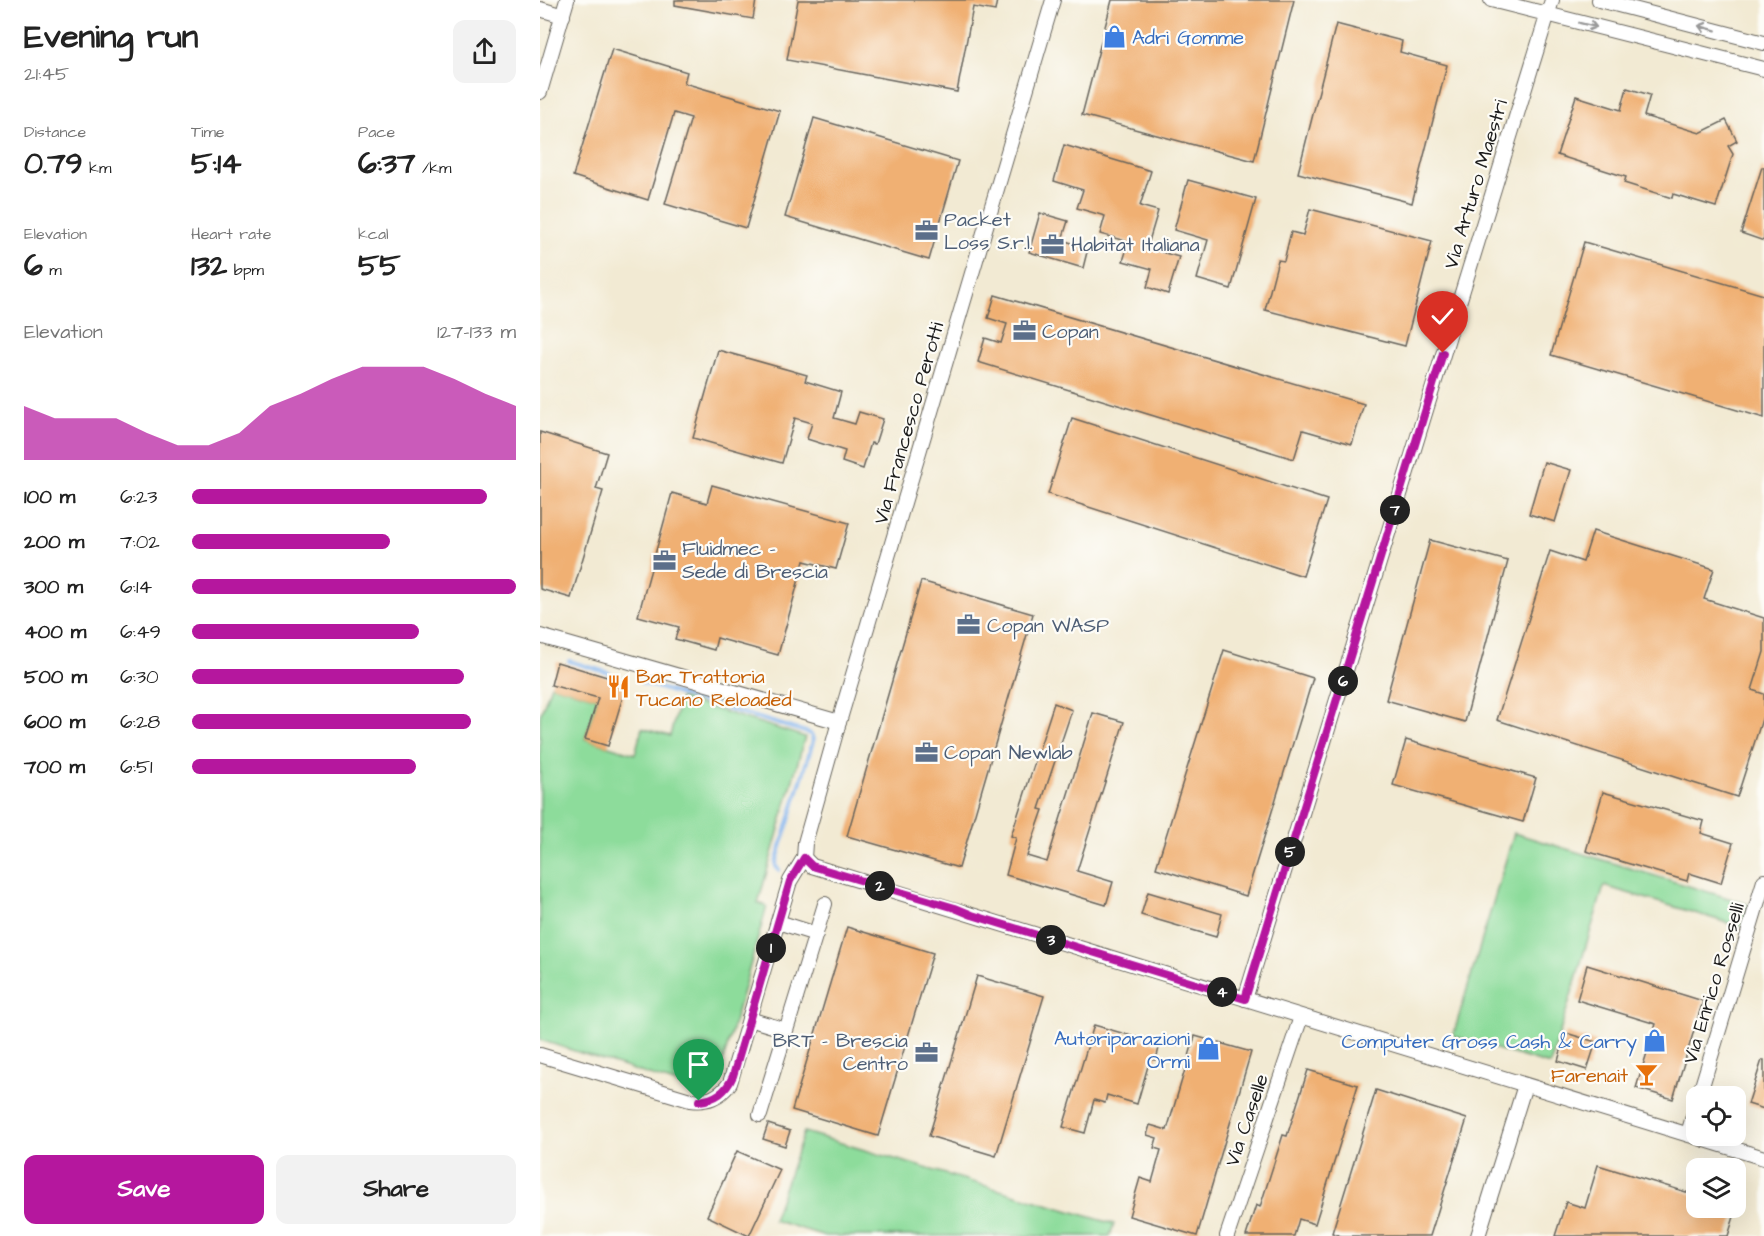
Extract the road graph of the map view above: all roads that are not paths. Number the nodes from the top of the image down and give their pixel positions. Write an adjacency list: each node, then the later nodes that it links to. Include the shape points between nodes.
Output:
1 (567, 0): 8 (street)
2 (1053, 0): 13 (street, Via Francesco Perotti)
3 (1491, 0): 7 (street)
4 (1552, 0): 7 (street, Via Arturo Maestri)
5 (1599, 0): 9 (street, one-way to 5)
6 (540, 9): 8 (street)
7 (1548, 15): 10 (street, one-way to 10); 19 (street, Via Arturo Maestri)
8 (562, 16): 11 (street)
9 (1764, 43)
10 (1764, 69)
11 (540, 92)
12 (540, 636): 13 (street)
13 (839, 722): 14 (street, Via Francesco Perotti)
14 (804, 858): 17 (street, via 790,881); 19 (street, via 812,866)
15 (1764, 881): 25 (street, Via Enrico Rosselli)
16 (825, 904): 18 (street)
17 (778, 922): 18 (street); 21 (street)
18 (816, 934): 22 (street)
19 (1245, 999): 20 (street)
20 (1301, 1017): 24 (street); 30 (street, Via Caselle)
21 (749, 1019): 22 (street); 23 (street, via 729,1083 724,1091 708,1100 690,1100)
22 (786, 1030): 26 (street)
23 (540, 1054)
24 (1525, 1085): 27 (street); 31 (street)
25 (1702, 1086)
26 (760, 1115)
27 (1686, 1133)
28 (1726, 1146): 29 (street)
29 (1764, 1158)
30 (1227, 1236)
31 (1478, 1236)

